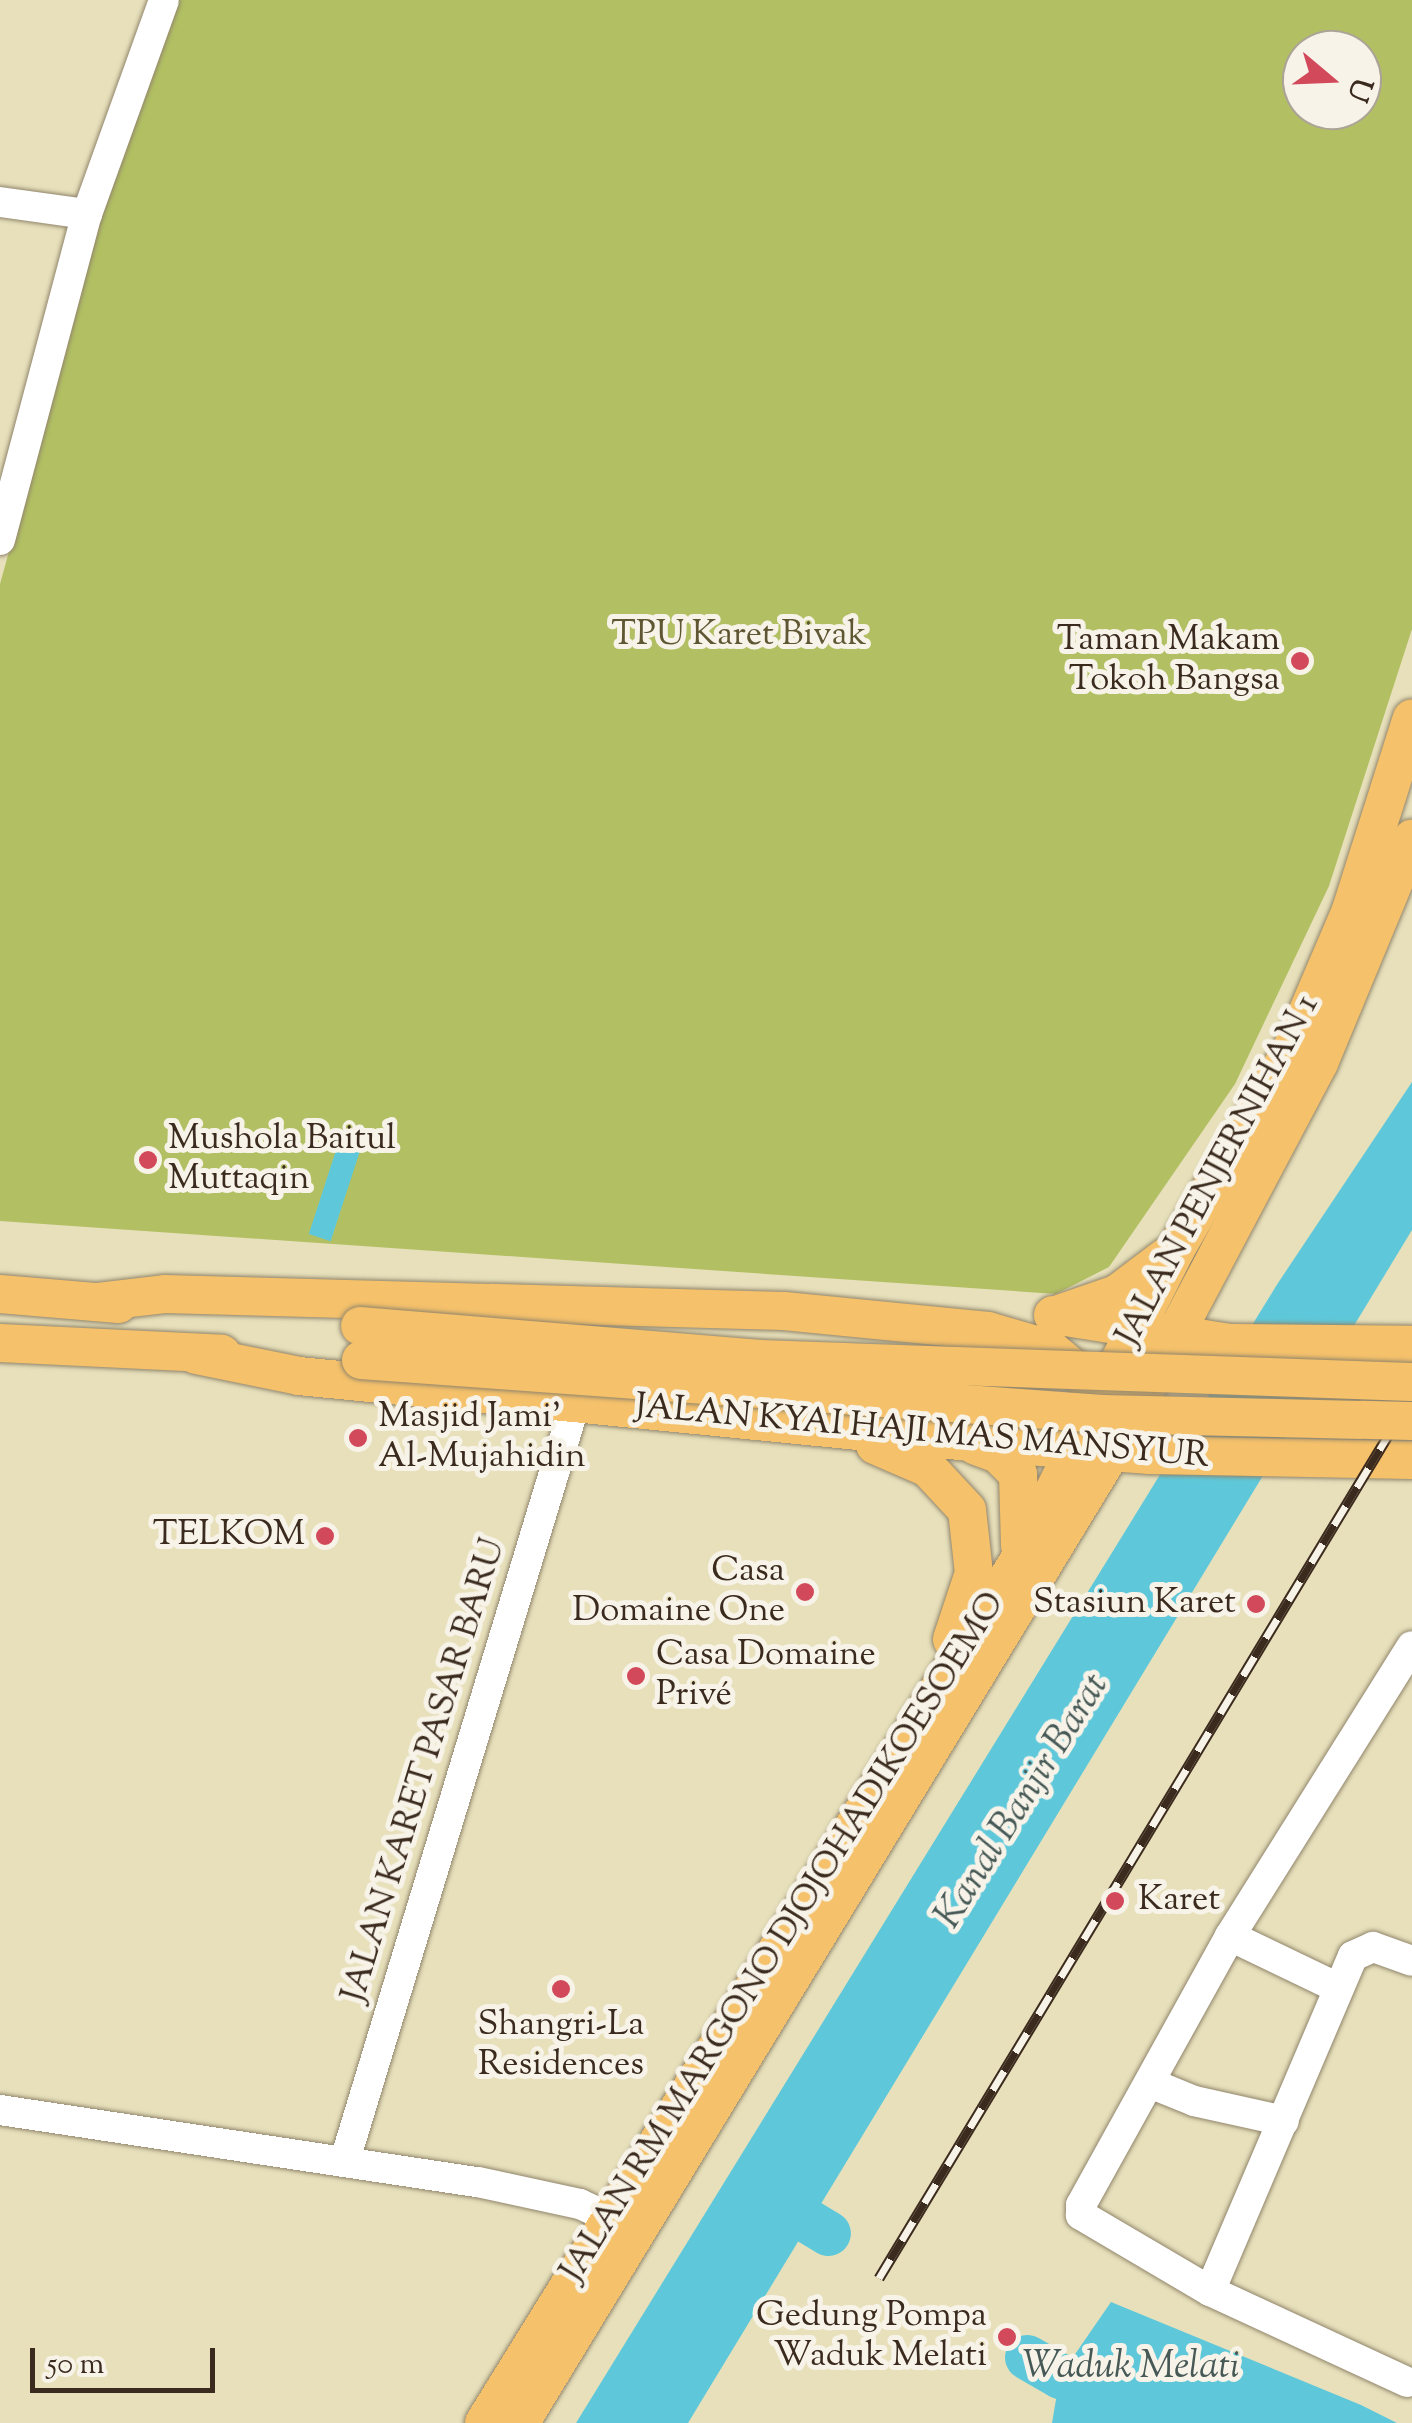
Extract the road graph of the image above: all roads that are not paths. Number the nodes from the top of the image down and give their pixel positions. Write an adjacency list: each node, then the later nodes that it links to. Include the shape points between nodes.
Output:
1 (164, 0): 3 (street)
2 (0, 202): 3 (street)
3 (87, 214): 4 (street)
4 (6, 495): 5 (street)
5 (0, 540)
6 (1412, 718): 8 (main road, JALAN PENJERNIHAN 1, via 1351,910 1291,1051)
7 (1412, 839): 19 (main road, JALAN PENJERNIHAN 1, via 1320,1063)
8 (1176, 1249): 12 (main road, via 1117,1294); 13 (main road, JALAN PENJERNIHAN 1)
9 (0, 1294): 10 (main road, JALAN KYAI HAJI MAS MANSYUR)
10 (96, 1302): 11 (main road, JALAN KYAI HAJI MAS MANSYUR, via 182,1294); 16 (main road, JALAN KYAI HAJI MAS MANSYUR)
11 (784, 1312): 14 (main road, JALAN KYAI HAJI MAS MANSYUR); 25 (main road, via 800,1330 824,1340 951,1352 985,1364 997,1382 996,1400)
12 (1053, 1315): 13 (main road); 14 (main road)
13 (1134, 1329): 19 (main road); 21 (main road, JALAN PENJERNIHAN 1)
14 (988, 1331): 21 (main road, JALAN KYAI HAJI MAS MANSYUR, via 1065,1358)
15 (1400, 1339): 19 (main road, via 1230,1343)
16 (361, 1343): 18 (main road, JALAN KYAI HAJI MAS MANSYUR); 20 (main road, JALAN KYAI HAJI MAS MANSYUR, bridge); 23 (main road, JALAN KYAI HAJI MAS MANSYUR, bridge, via 1102,1414)
17 (0, 1344): 18 (main road, JALAN KYAI HAJI MAS MANSYUR)
18 (196, 1354): 22 (main road, JALAN KYAI HAJI MAS MANSYUR, via 281,1374)
19 (1174, 1362): 26 (main road, JALAN PENJERNIHAN 1); 27 (main road, bridge)
20 (1412, 1382)
21 (1101, 1396): 26 (main road, JALAN KYAI HAJI MAS MANSYUR)
22 (575, 1404): 24 (main road, JALAN KYAI HAJI MAS MANSYUR); 38 (street, JALAN KARET PASAR BARU)
23 (1412, 1422)
24 (811, 1428): 25 (main road, JALAN KYAI HAJI MAS MANSYUR); 31 (main road, via 928,1468 968,1510 974,1574)
25 (959, 1442): 26 (main road, JALAN KYAI HAJI MAS MANSYUR); 29 (main road, via 998,1454 1018,1474)
26 (1115, 1448): 27 (main road, JALAN KYAI HAJI MAS MANSYUR); 29 (main road, JALAN RM MARGONO DJOJOHADIKOESOEMO); 39 (main road, JALAN RM MARGONO DJOJOHADIKOESOEMO)
27 (1287, 1452): 28 (main road, via 1331,1461)
28 (1412, 1460)
29 (1018, 1560): 31 (main road, JALAN RM MARGONO DJOJOHADIKOESOEMO)
30 (1412, 1646): 32 (street)
31 (930, 1703): 39 (main road, JALAN RM MARGONO DJOJOHADIKOESOEMO)
32 (1230, 1936): 34 (street); 35 (street)
33 (1412, 1961): 34 (street, via 1373,1946 1362,1949)
34 (1338, 1988): 37 (street)
35 (1150, 2083): 37 (street, via 1194,2101); 40 (street, via 1081,2205 1081,2216)
36 (0, 2110): 38 (street)
37 (1284, 2120): 40 (street)
38 (346, 2160): 39 (street, via 580,2204)
39 (626, 2226): 42 (main road, JALAN RM MARGONO DJOJOHADIKOESOEMO); 43 (main road, JALAN RM MARGONO DJOJOHADIKOESOEMO)
40 (1210, 2291): 41 (street)
41 (1407, 2382)
42 (484, 2423)
43 (520, 2423)

